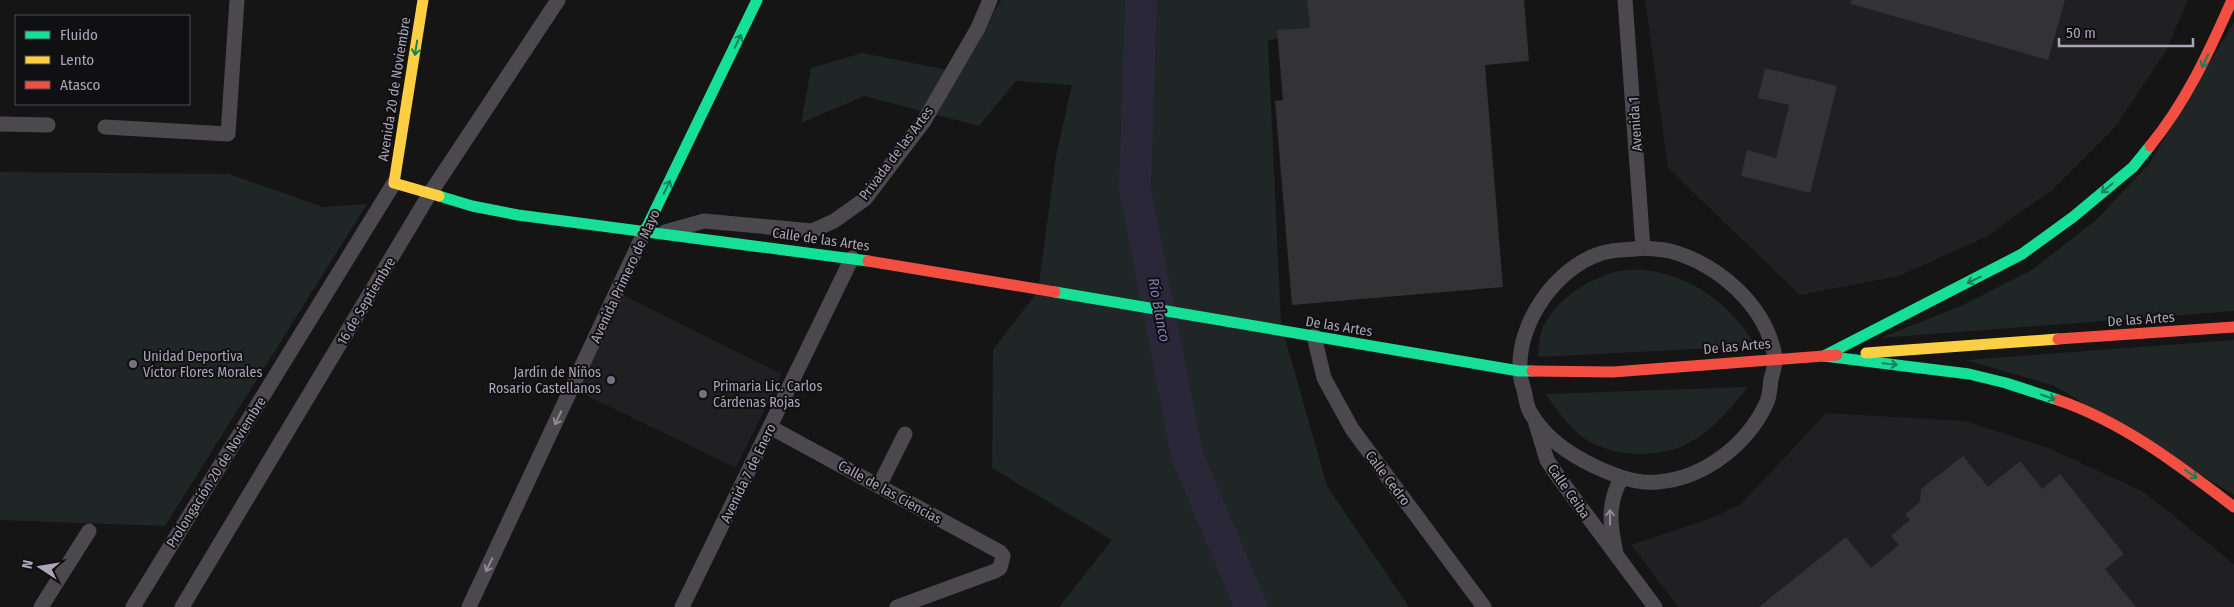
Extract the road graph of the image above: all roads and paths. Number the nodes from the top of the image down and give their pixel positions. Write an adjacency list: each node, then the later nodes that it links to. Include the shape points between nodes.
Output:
1 (237, 0): 10 (street, via 228,134)
2 (424, 0): 11 (main road, Avenida 20 de Noviembre, one-way to 11)
3 (558, 0): 12 (street, 16 de Septiembre)
4 (757, 0): 13 (main road, Avenida Primero de Mayo, one-way to 4)
5 (990, 0): 14 (street, Privada de las Artes, via 978,28 924,120 865,199 834,221 812,231 704,221)
6 (1624, 0): 15 (street, Avenida 1)
7 (2232, 0): 20 (main road, one-way to 20, via 2203,66 2170,121 2133,167 2073,218 2022,254)
8 (0, 124): 9 (street)
9 (48, 125)
10 (105, 127)
11 (394, 183): 12 (main road, Calle de las Artes); 32 (street, Prolongación 20 de Noviembre)
12 (429, 195): 13 (main road, Calle de las Artes, via 518,215); 33 (street, 16 de Septiembre)
13 (645, 231): 14 (main road, Calle de las Artes); 34 (street, Avenida Primero de Mayo, one-way to 34)
14 (661, 233): 16 (main road, Calle de las Artes)
15 (1643, 248): 21 (street, via 1669,250 1697,261 1729,282 1751,304 1766,327); 22 (street, via 1602,253 1572,268 1551,287 1536,308 1522,346)
16 (852, 258): 17 (main road, Calle de las Artes); 24 (street, Avenida 7 de Enero)
17 (1245, 325): 19 (main road, De las Artes)
18 (2234, 327): 20 (main road, De las Artes)
19 (1314, 336): 22 (main road, De las Artes); 37 (street, Calle Cedro, via 1324,378 1352,430)
20 (1824, 356): 21 (main road, De las Artes); 28 (main road, one-way to 28, via 1969,374 2066,403 2115,425)
21 (1775, 358): 22 (main road, De las Artes, via 1613,372); 26 (street, via 1767,401 1744,437 1719,461 1681,478 1658,482)
22 (1520, 371): 23 (street, via 1529,410)
23 (1535, 418): 26 (street, via 1548,436 1566,451); 30 (street, Calle Ceiba, via 1547,460)
24 (770, 427): 27 (street, Calle de las Ciencias); 35 (street, Avenida 7 de Enero)
25 (905, 434): 27 (street)
26 (1621, 479): 30 (street, Calle Ceiba, one-way to 26, via 1610,506)
27 (879, 486): 36 (street, Calle de las Ciencias, via 1000,552 1003,562 995,571)
28 (2234, 507)
29 (89, 531): 31 (street)
30 (1617, 557): 38 (street, Calle Ceiba)
31 (41, 607)
32 (133, 607)
33 (182, 607)
34 (469, 607)
35 (682, 607)
36 (898, 607)
37 (1484, 607)
38 (1655, 607)

